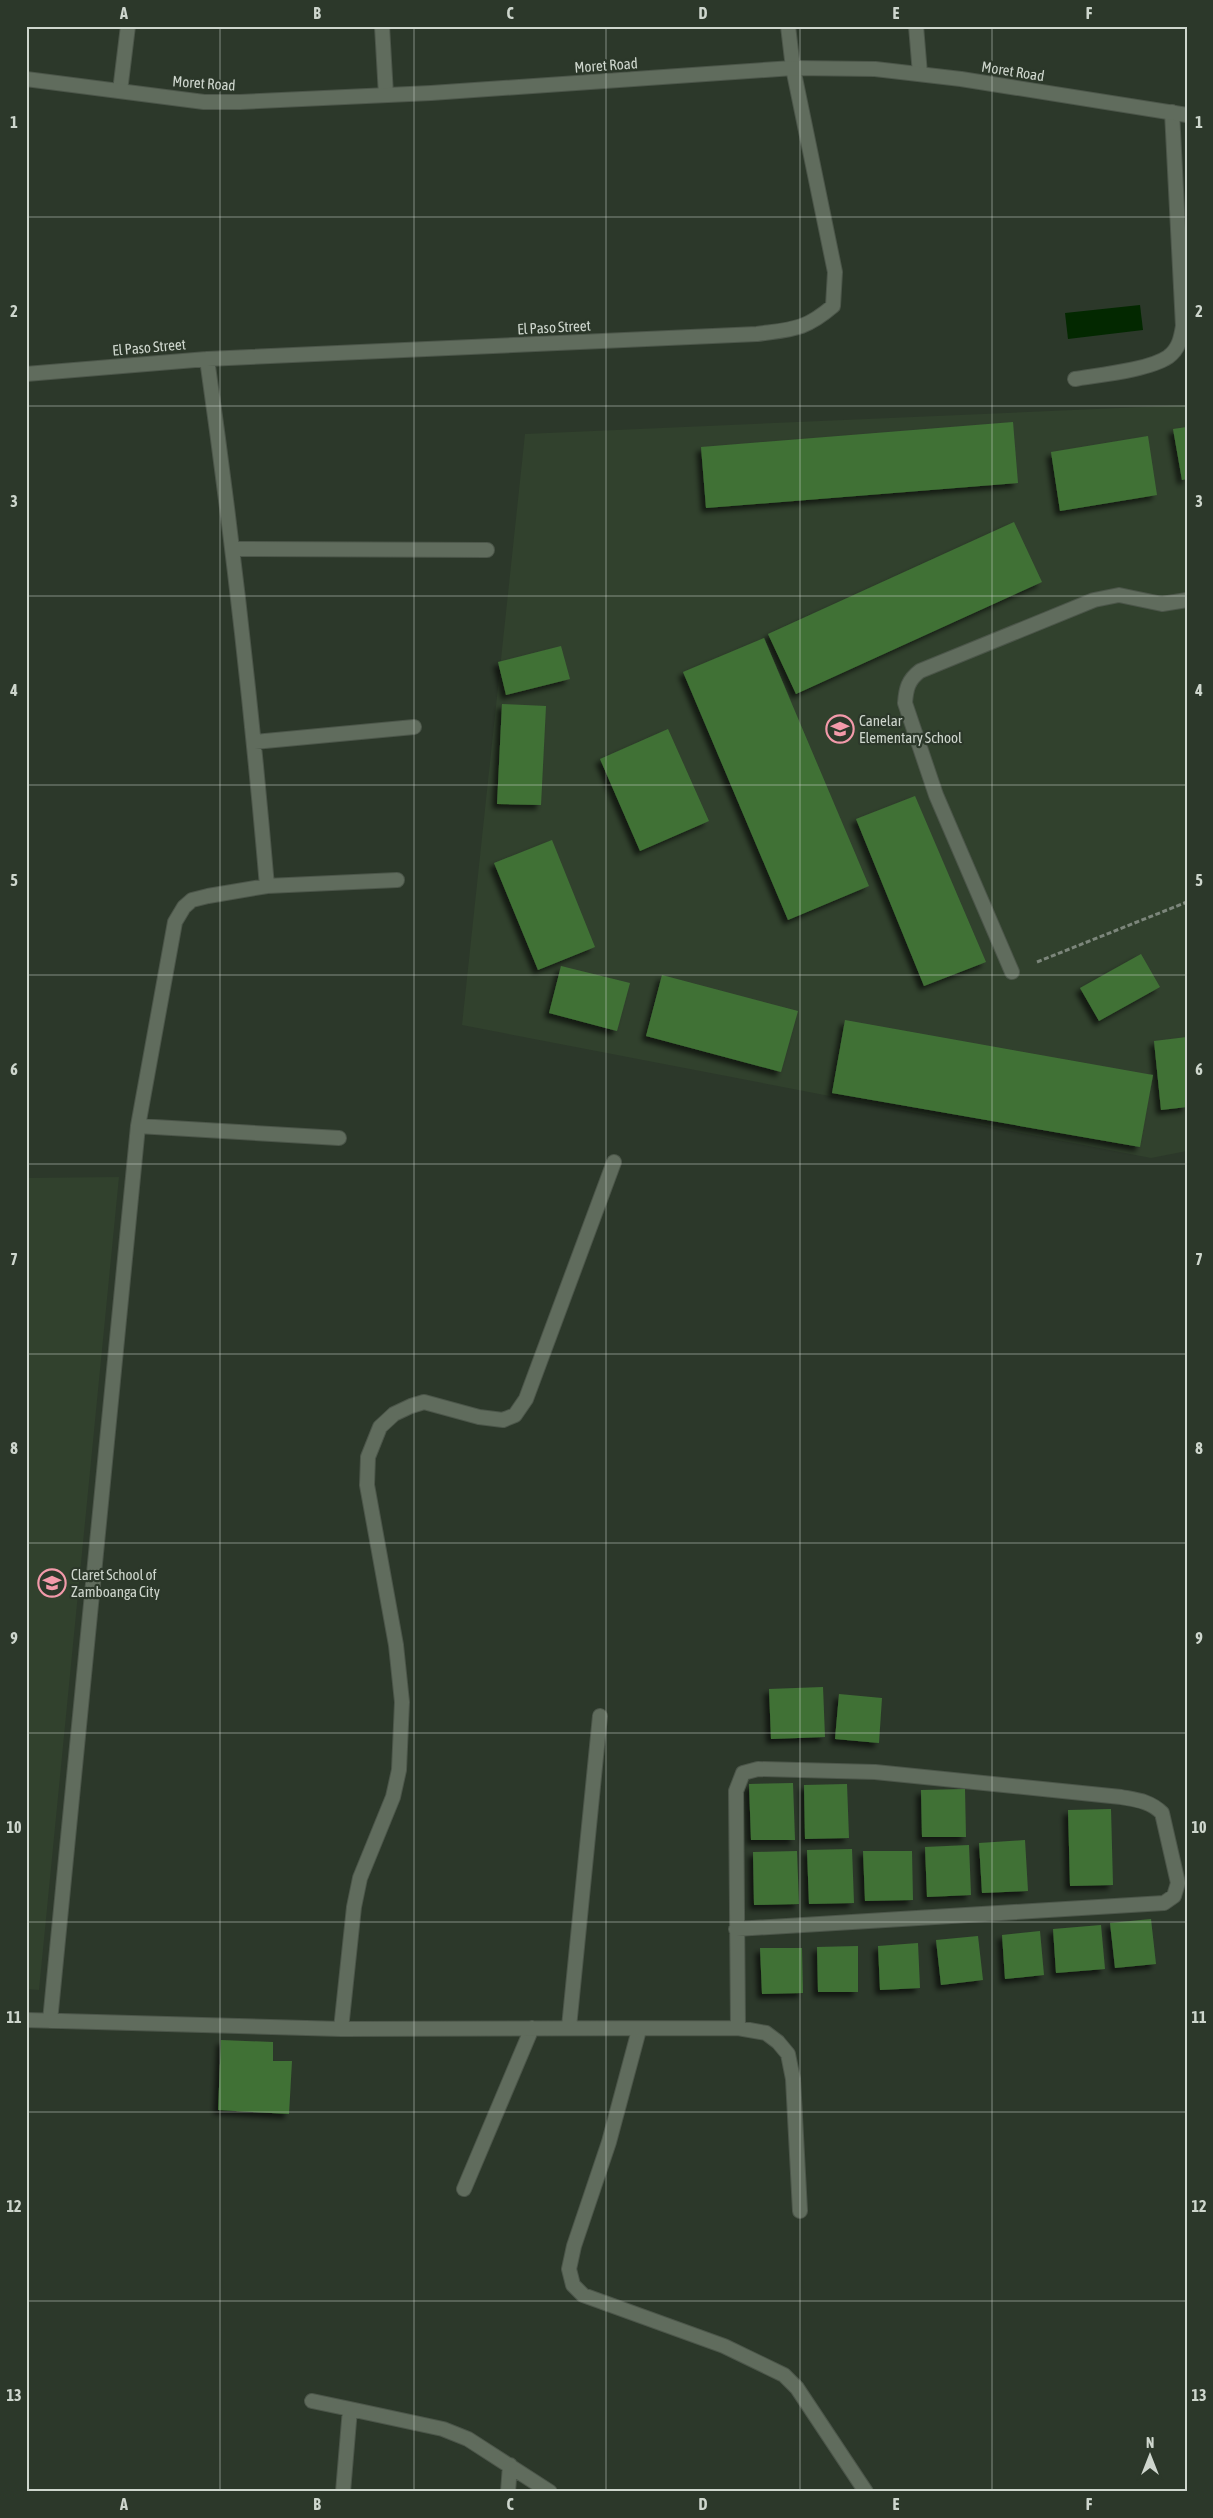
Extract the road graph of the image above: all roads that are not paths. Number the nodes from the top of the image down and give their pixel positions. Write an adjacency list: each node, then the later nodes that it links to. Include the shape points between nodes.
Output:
1 (128, 26): 8 (street)
2 (382, 26): 9 (street)
3 (788, 26): 5 (street, El Paso Street)
4 (916, 26): 6 (street)
5 (793, 68): 6 (street, Moret Road, via 875,69); 9 (street, Moret Road); 12 (street, El Paso Street, via 835,272 833,306 814,322 796,329 757,334)
6 (920, 74): 10 (street, Moret Road)
7 (26, 79): 8 (street, Moret Road)
8 (120, 91): 9 (street, Moret Road, via 204,102)
9 (386, 95)
10 (1172, 112): 11 (street, Moret Road); 14 (street, via 1183,326 1181,339 1169,356 1153,364)
11 (1187, 115)
12 (208, 359): 13 (street, El Paso Street); 15 (street)
13 (26, 374)
14 (1075, 379)
15 (234, 549): 16 (street); 19 (street)
16 (487, 550)
17 (1187, 600): 22 (street, via 1162,604 1119,595 1094,600 920,671 906,688 905,703 936,795)
18 (414, 727): 19 (street)
19 (254, 742): 21 (street)
20 (397, 880): 21 (street)
21 (266, 886): 23 (street, via 192,900 184,906 175,922)
22 (1012, 972)
23 (138, 1126): 24 (street); 29 (street)
24 (339, 1138)
25 (614, 1162): 33 (street, via 526,1400 515,1415 503,1420 479,1417 424,1402 394,1414 380,1427 368,1457 367,1485 396,1645 402,1702 393,1797 360,1878 354,1907)
26 (600, 1716): 30 (street)
27 (736, 1929): 27 (street, via 736,1792 743,1773 758,1769 875,1772 1121,1796 1142,1801 1162,1813 1178,1883 1174,1896 1164,1903); 32 (street)
28 (26, 2020): 29 (street)
29 (50, 2021): 33 (street)
30 (569, 2027): 31 (street); 34 (street)
31 (532, 2028): 33 (street); 35 (street)
32 (738, 2028): 34 (street); 36 (street, via 766,2033 788,2054 793,2079)
33 (341, 2029)
34 (639, 2030): 43 (street, via 609,2142 574,2246 569,2269 572,2285 583,2295 724,2346 784,2375 797,2388)
35 (464, 2189)
36 (800, 2211)
37 (312, 2401): 38 (street)
38 (350, 2409): 39 (street, via 443,2429 468,2439); 40 (street)
39 (510, 2465): 41 (street); 42 (street)
40 (343, 2492)
41 (508, 2492)
42 (550, 2492)
43 (866, 2492)

